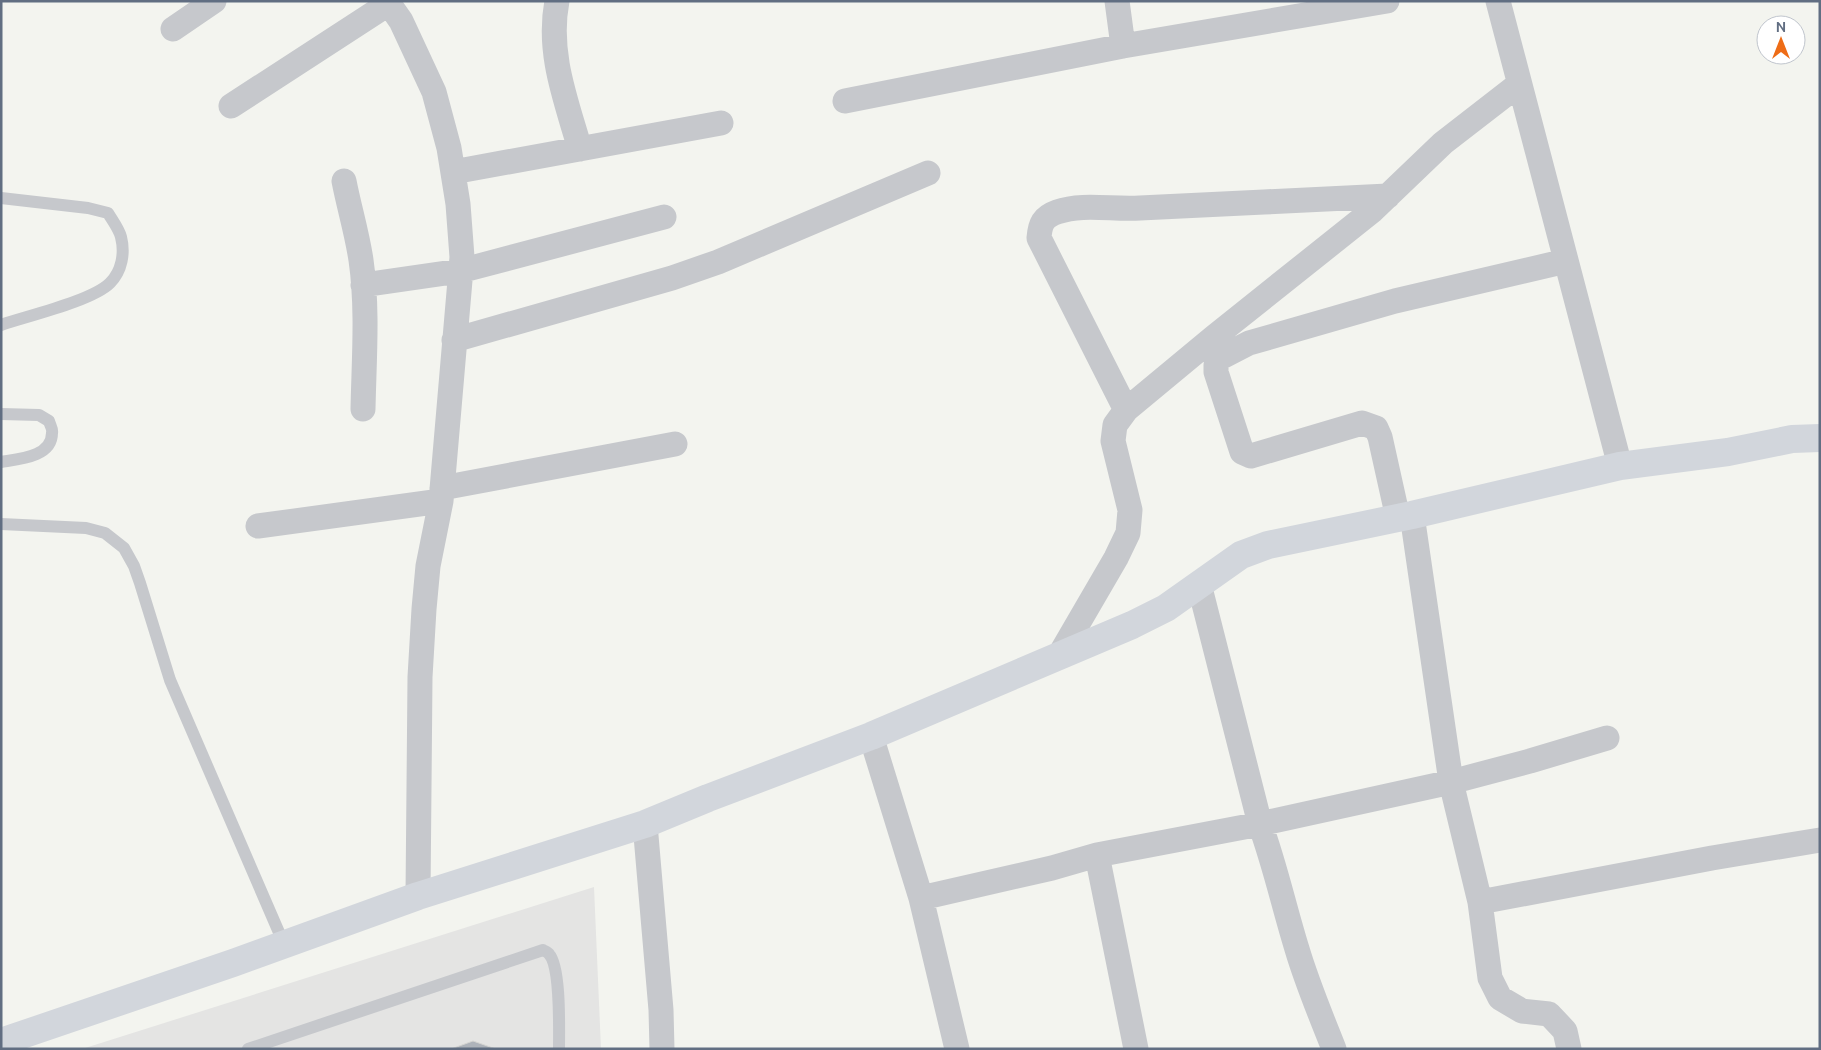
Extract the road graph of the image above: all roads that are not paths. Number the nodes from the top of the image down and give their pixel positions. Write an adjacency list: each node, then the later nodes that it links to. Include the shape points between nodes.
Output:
1 (214, 1): 7 (street)
2 (557, 1): 13 (street, via 554,50 558,78)
3 (1118, 1): 8 (street)
4 (1387, 1): 8 (street)
5 (1498, 1): 9 (street)
6 (387, 3): 11 (street); 14 (street, via 401,22 434,92)
7 (173, 29)
8 (1123, 46): 10 (street)
9 (1519, 84): 17 (street, via 1450,138); 20 (street)
10 (845, 101)
11 (230, 106)
12 (720, 123): 13 (street)
13 (580, 149): 14 (street)
14 (453, 172): 21 (street, via 462,258)
15 (928, 173): 24 (street, via 718,262)
16 (344, 180): 22 (street, via 361,259)
17 (1388, 196): 26 (street); 26 (street, via 1074,208 1045,218 1039,238)
18 (1, 198): 23 (lane, via 108,213 121,235 123,253 120,270 109,284 94,293)
19 (664, 217): 21 (street)
20 (1566, 261): 31 (street); 33 (street, via 1395,301 1249,343 1220,358 1216,372 1242,452 1251,456 1362,423 1376,428)
21 (460, 271): 22 (street); 24 (street)
22 (363, 285): 25 (street)
23 (1, 325)
24 (454, 340): 32 (street)
25 (363, 409)
26 (1126, 410): 37 (street, via 1114,425 1113,441 1130,510 1128,533)
27 (1, 414): 30 (lane, via 38,415 49,421 53,432 43,450 29,457)
28 (1820, 438): 31 (main road, via 1792,439 1728,452)
29 (676, 444): 32 (street)
30 (1, 462)
31 (1620, 466): 33 (main road)
32 (441, 494): 35 (street); 45 (street, via 428,566 420,677)
33 (1405, 517): 36 (main road, via 1268,545 1242,555); 40 (street)
34 (1, 524): 48 (lane, via 86,528 105,533 124,548 134,566 170,680)
35 (258, 526)
36 (1199, 584): 37 (main road, via 1166,608); 42 (street)
37 (1059, 656): 38 (main road)
38 (871, 736): 41 (main road); 46 (street)
39 (1607, 738): 40 (street)
40 (1451, 782): 42 (street); 47 (street)
41 (646, 824): 45 (main road); 52 (street)
42 (1260, 824): 44 (street); 55 (street, via 1296,949)
43 (1820, 840): 47 (street)
44 (1097, 855): 46 (street); 54 (street)
45 (418, 896): 48 (main road)
46 (921, 898): 53 (street)
47 (1480, 902): 56 (street, via 1490,978 1500,998 1522,1011 1550,1014 1565,1031)
48 (284, 944): 49 (main road)
49 (1, 1042)
50 (248, 1049): 51 (lane, via 543,950 549,953 557,977)
51 (559, 1049)
52 (662, 1049)
53 (957, 1049)
54 (1136, 1049)
55 (1334, 1049)
56 (1569, 1049)

